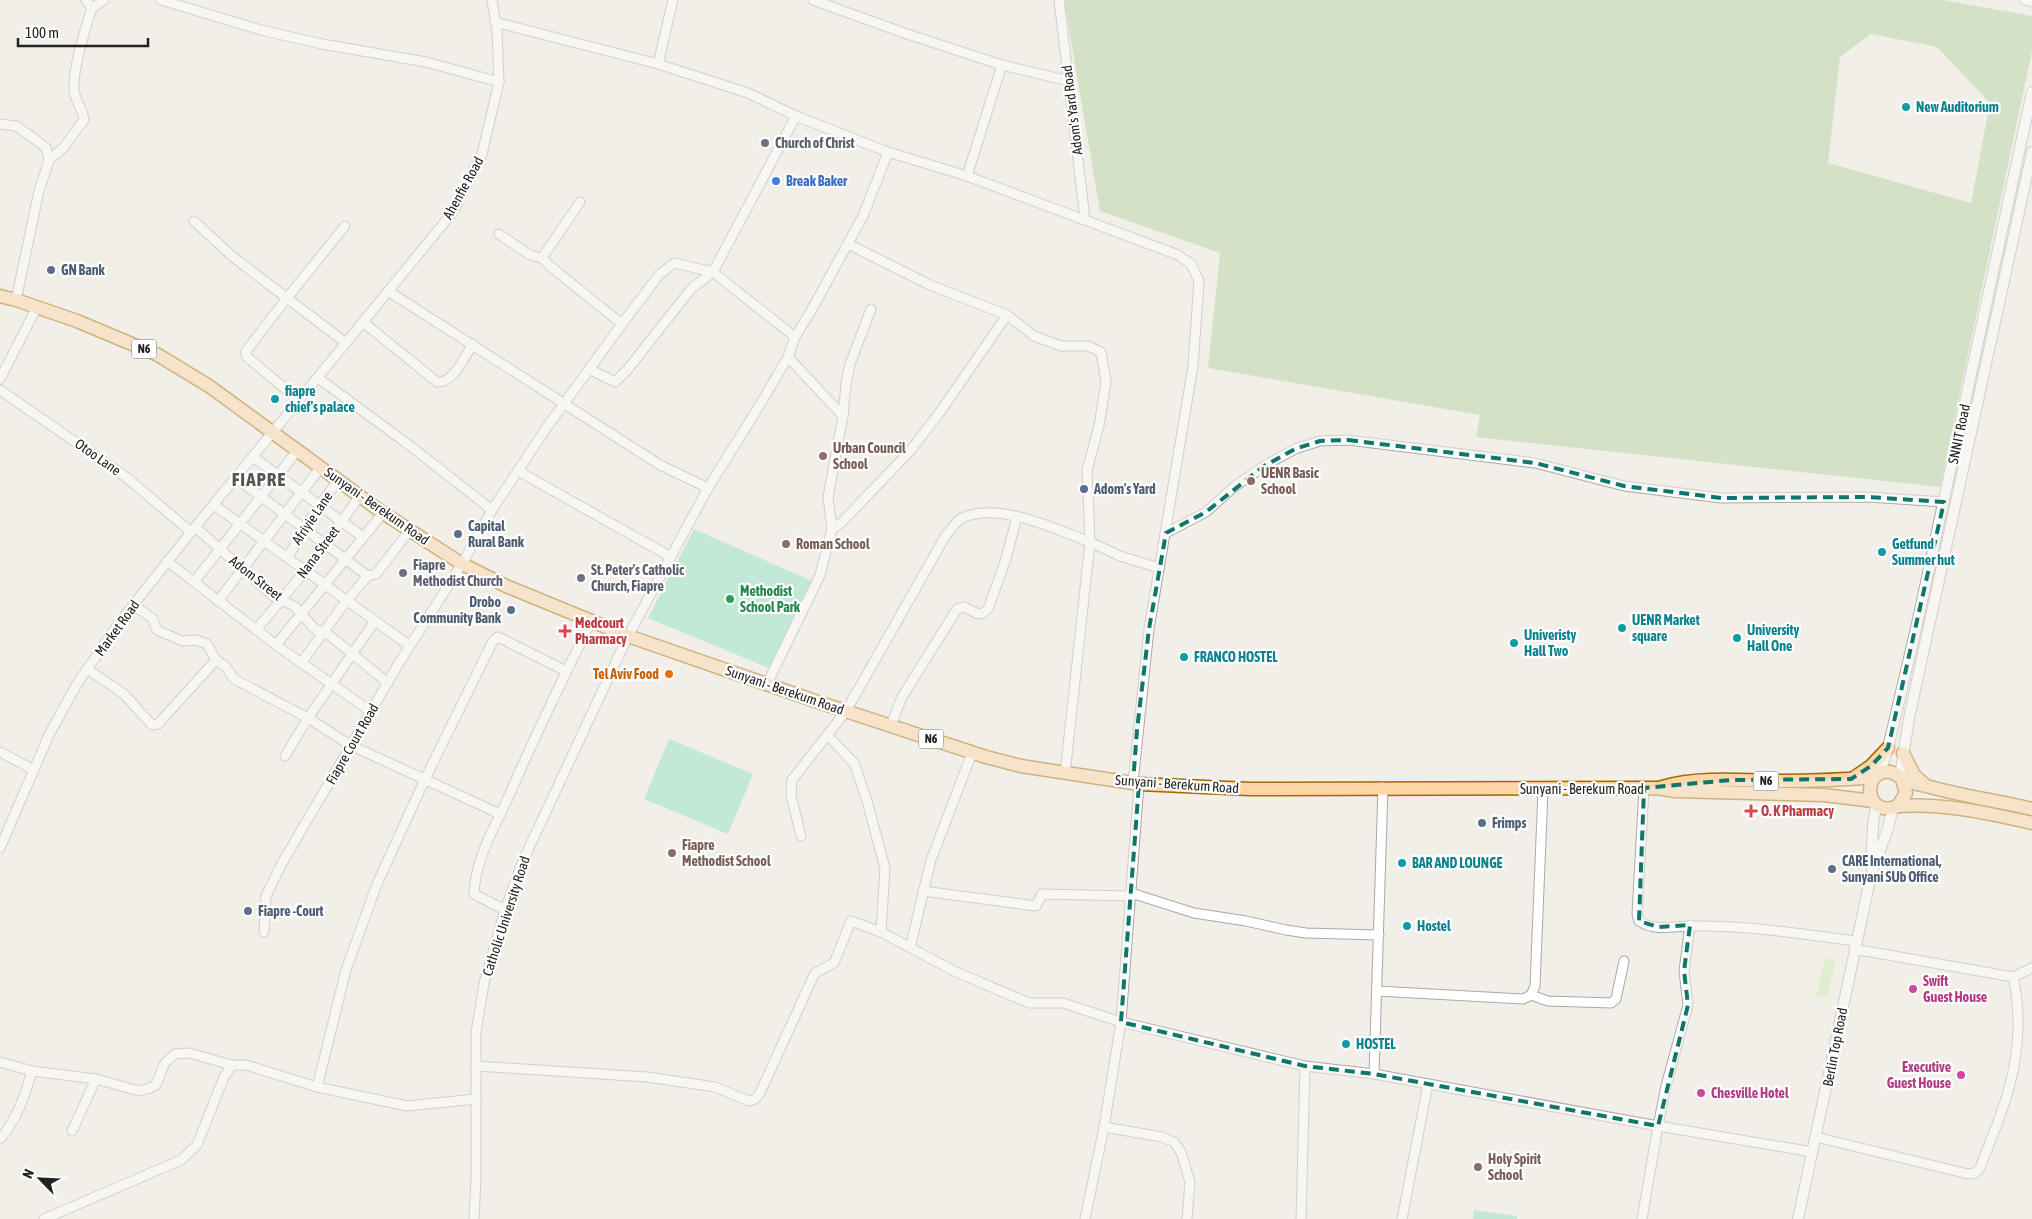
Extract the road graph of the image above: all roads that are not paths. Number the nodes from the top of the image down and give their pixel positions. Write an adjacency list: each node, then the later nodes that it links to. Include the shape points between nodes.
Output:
1 (86, 0): 10 (street)
2 (104, 0): 10 (street)
3 (162, 0): 14 (street, via 261,30 426,62)
4 (492, 0): 11 (street, Ahenfie Road)
5 (673, 0): 12 (street)
6 (814, 0): 13 (street)
7 (1059, 0): 15 (street, Adom's Yard Road)
8 (2025, 0): 9 (street)
9 (2032, 2)
10 (92, 8): 21 (street, via 83,37 74,90 84,120 63,148)
11 (496, 22): 12 (street); 14 (street, Ahenfie Road)
12 (658, 64): 17 (street, via 748,93)
13 (1002, 65): 15 (street); 22 (street)
14 (499, 82): 31 (street, Ahenfie Road, via 482,154 453,212)
15 (1069, 82): 24 (street, Adom's Yard Road)
16 (2032, 92): 44 (street, SNNIT Road)
17 (796, 116): 19 (street); 30 (street)
18 (0, 124): 21 (street, via 16,126 36,140 46,148)
19 (888, 152): 22 (street); 28 (street, Catholic University Road, via 863,216)
20 (2032, 152): 45 (street, SNNIT Road)
21 (49, 160): 34 (street, via 39,191)
22 (967, 176): 24 (street)
23 (580, 202): 29 (street)
24 (1085, 219): 80 (street, via 1178,255 1191,264 1199,281 1193,366)
25 (194, 221): 33 (street, via 233,257)
26 (345, 226): 33 (street)
27 (499, 234): 29 (street, via 530,255)
28 (848, 244): 37 (street, via 930,285); 40 (street, Catholic University Road)
29 (542, 258): 39 (street)
30 (712, 272): 39 (street, Fiapre Court Road, via 674,264 660,275); 40 (street); 46 (street, via 690,289 615,382)
31 (388, 291): 38 (street, Ahenfie Road); 42 (street)
32 (0, 296): 34 (main road, Sunyani - Berekum Road / N6)
33 (287, 298): 41 (street); 52 (street, via 246,355)
34 (16, 300): 35 (main road, Sunyani - Berekum Road / N6)
35 (37, 307): 49 (street); 55 (main road, Sunyani - Berekum Road / N6, via 158,355 209,386)
36 (871, 309): 54 (street, via 850,364)
37 (1007, 315): 77 (street, via 910,450); 83 (street, via 1034,336 1061,346 1088,346 1101,352 1106,381 1099,426 1087,470)
38 (363, 322): 41 (street, Ahenfie Road); 42 (street, via 436,382 450,379)
39 (622, 324): 46 (street, Fiapre Court Road)
40 (795, 337): 43 (street, Catholic University Road)
41 (346, 343): 47 (street, Ahenfie Road)
42 (473, 344): 53 (street)
43 (788, 357): 54 (street); 63 (street, Catholic University Road)
44 (1975, 362): 45 (street); 48 (street, SNNIT Road)
45 (1986, 363): 50 (street, SNNIT Road)
46 (589, 369): 53 (street, Fiapre Court Road)
47 (318, 378): 52 (street, Ahenfie Road); 70 (street)
48 (1971, 378): 50 (street); 67 (street, SNNIT Road)
49 (0, 379)
50 (1982, 380): 126 (street, SNNIT Road)
51 (0, 390): 78 (street, Otoo Lane, via 126,477)
52 (299, 400): 55 (street, Ahenfie Road)
53 (565, 402): 59 (street, Fiapre Court Road); 63 (street, via 660,464)
54 (843, 416): 77 (street, via 828,498)
55 (272, 434): 56 (main road, Sunyani - Berekum Road / N6); 57 (street, Market Road)
56 (298, 451): 58 (main road, Sunyani - Berekum Road / N6); 60 (street)
57 (253, 458): 60 (street); 61 (street, Market Road)
58 (321, 467): 62 (main road, Sunyani - Berekum Road / N6); 64 (street)
59 (518, 471): 70 (street, Fiapre Court Road); 87 (street)
60 (278, 476): 64 (street); 66 (street)
61 (236, 478): 66 (street); 68 (street, Market Road)
62 (338, 480): 65 (main road, Sunyani - Berekum Road / N6); 69 (street, Afriyie Lane)
63 (708, 488): 87 (street, Catholic University Road)
64 (301, 492): 69 (street); 72 (street)
65 (360, 496): 71 (main road, Sunyani - Berekum Road / N6); 74 (street, Nana Street)
66 (261, 498): 72 (street); 75 (street)
67 (1944, 502): 80 (street, via 1868,496 1721,498 1624,486 1535,463 1348,440 1320,441 1295,449 1264,466 1206,512); 123 (street, SNNIT Road)
68 (214, 505): 75 (street); 78 (street, Market Road)
69 (320, 506): 74 (street); 76 (street, Afriyie Lane)
70 (492, 510): 90 (street, Fiapre Court Road)
71 (383, 513): 79 (main road, Sunyani - Berekum Road / N6); 81 (street)
72 (284, 515): 76 (street); 82 (street)
73 (1017, 516): 83 (street); 117 (street, via 978,512 960,519 946,535); 120 (street, via 988,609 978,614 964,606 957,609 902,697)
74 (341, 521): 81 (street); 84 (street, Nana Street)
75 (240, 524): 82 (street); 85 (street)
76 (303, 529): 84 (street); 86 (street, Afriyie Lane)
77 (832, 529): 115 (street, via 820,575)
78 (193, 530): 85 (street, Adom Street); 89 (street, Market Road)
79 (410, 530): 90 (main road, Sunyani - Berekum Road / N6); 94 (street, via 376,574)
80 (1166, 533): 91 (street)
81 (363, 537): 88 (street)
82 (264, 540): 86 (street); 92 (street)
83 (1090, 542): 91 (street, via 1120,556); 129 (street)
84 (324, 545): 88 (street); 93 (street, Nana Street)
85 (220, 550): 92 (street, Adom Street); 95 (street)
86 (288, 557): 93 (street)
87 (670, 557): 106 (street, Catholic University Road)
88 (344, 560): 94 (street); 96 (street)
89 (167, 561): 95 (street); 100 (street, Market Road)
90 (462, 564): 103 (main road, Sunyani - Berekum Road / N6); 108 (street, Fiapre Court Road)
91 (1160, 568): 134 (street, via 1149,629)
92 (242, 569): 97 (street, Adom Street); 99 (street)
93 (306, 570): 96 (street); 97 (street, Nana Street)
94 (368, 576): 98 (street)
95 (194, 582): 99 (street)
96 (325, 584): 98 (street); 101 (street)
97 (281, 600): 101 (street, Adom Street, via 294,606); 104 (street, Nana Street)
98 (347, 600): 102 (street); 105 (street)
99 (218, 601): 104 (street)
100 (133, 605): 110 (street, via 152,618 158,630 182,642 196,640 207,644); 112 (street, Market Road)
101 (301, 614): 105 (street, Adom Street); 107 (street)
102 (375, 621): 108 (street); 109 (street)
103 (591, 622): 106 (main road, Sunyani - Berekum Road / N6); 113 (street)
104 (256, 630): 107 (street)
105 (323, 633): 109 (street, Adom Street); 111 (street)
106 (628, 636): 115 (main road, Sunyani - Berekum Road / N6); 149 (street, Catholic University Road, via 522,863)
107 (276, 645): 111 (street)
108 (410, 646): 114 (street, Fiapre Court Road)
109 (352, 654): 114 (street, Adom Street); 116 (street)
110 (216, 660): 112 (street, via 158,724 152,725 124,694); 119 (street, via 234,679)
111 (301, 663): 116 (street)
112 (87, 669): 128 (street, Market Road, via 48,735)
113 (566, 671): 132 (street, via 498,637 492,641); 142 (street)
114 (388, 683): 118 (street, Fiapre Court Road)
115 (767, 684): 117 (main road, Sunyani - Berekum Road / N6)
116 (331, 685): 118 (street); 119 (street)
117 (846, 711): 120 (main road, Sunyani - Berekum Road / N6); 121 (street)
118 (370, 712): 122 (street, Fiapre Court Road)
119 (308, 718): 122 (street); 127 (street)
120 (891, 725): 125 (main road, Sunyani - Berekum Road / N6)
121 (827, 735): 144 (street, via 792,780 791,795); 152 (street, via 854,763 868,801 885,868)
122 (350, 746): 132 (street); 151 (street, Fiapre Court Road, via 266,896)
123 (1888, 748): 130 (street, SNNIT Road); 133 (main road, via 1871,766)
124 (0, 752): 128 (street)
125 (972, 753): 129 (main road, Sunyani - Berekum Road / N6); 147 (street)
126 (1903, 753): 131 (street, SNNIT Road); 135 (main road, via 1914,775)
127 (285, 756)
128 (34, 770): 145 (street, Market Road)
129 (1065, 774): 134 (main road, Sunyani - Berekum Road / N6)
130 (1877, 776): 131 (main road, N6, via 1890,772); 133 (main road, Sunyani - Berekum Road / N6); 139 (main road, via 1870,789)
131 (1901, 778): 135 (main road, N6); 140 (main road, via 1906,794)
132 (425, 779): 142 (street); 170 (street, via 377,884 356,940)
133 (1851, 779): 137 (main road, Sunyani - Berekum Road / N6, via 1676,783)
134 (1136, 783): 136 (main road, Sunyani - Berekum Road / N6, via 1250,789); 148 (street)
135 (1926, 786): 141 (main road, N6)
136 (1383, 787): 138 (main road, Sunyani - Berekum Road / N6); 153 (street)
137 (1650, 788): 138 (main road, Sunyani - Berekum Road / N6); 139 (main road, Sunyani - Berekum Road / N6, via 1675,792 1824,795); 150 (street, via 1637,914 1639,921 1658,927)
138 (1543, 790): 160 (street, via 1535,986)
139 (1875, 803): 140 (main road, N6, via 1887,809); 146 (street)
140 (1895, 807): 143 (main road, N6, via 1917,804 1943,806); 146 (street)
141 (2032, 809)
142 (500, 814): 149 (street, via 483,854 474,894)
143 (2032, 823)
144 (801, 836)
145 (0, 848)
146 (1871, 875): 154 (street, Berlin Top Road)
147 (923, 891): 148 (street, via 1036,906 1042,894); 155 (street)
148 (1130, 894): 153 (street, via 1194,913 1306,934); 161 (street)
149 (505, 910): 164 (street, Catholic University Road, via 484,983 476,1033)
150 (1690, 926): 154 (street, via 1753,928); 172 (street, via 1684,971 1688,1005)
151 (264, 932)
152 (881, 932): 155 (street); 164 (street, via 851,920 834,963 815,973 760,1094 749,1101 715,1087 647,1077)
153 (1379, 934): 159 (street)
154 (1855, 945): 158 (street); 175 (street, Berlin Top Road)
155 (910, 948): 161 (street, via 1029,1003 1063,1003)
156 (1624, 961): 160 (street, via 1616,999 1611,1003 1548,1001)
157 (2032, 968): 158 (street)
158 (2013, 977): 175 (street, via 2017,1002 2016,1049 2010,1085 1980,1168 1975,1173 1959,1172)
159 (1377, 991): 160 (street, via 1523,999); 167 (street)
160 (1531, 995)
161 (1121, 1022): 165 (street); 173 (street)
162 (0, 1062): 166 (street)
163 (232, 1065): 168 (street, via 189,1053 175,1054 165,1062 156,1085 150,1088 139,1091); 170 (street, via 246,1065); 178 (street, via 191,1152 181,1160)
164 (476, 1066): 171 (street, Catholic University Road)
165 (1305, 1066): 167 (street); 182 (street)
166 (32, 1071): 168 (street); 176 (street, via 21,1105)
167 (1374, 1074): 169 (street)
168 (96, 1079): 174 (street)
169 (1428, 1084): 172 (street); 183 (street)
170 (317, 1087): 171 (street, via 407,1106)
171 (476, 1099): 179 (street, Catholic University Road)
172 (1658, 1126): 177 (street); 184 (street)
173 (1104, 1127): 180 (street); 181 (street, via 1174,1142 1181,1152 1190,1182)
174 (72, 1131)
175 (1816, 1137): 177 (street, Berlin Top Road)
176 (0, 1139)
177 (1813, 1152): 185 (street, Berlin Top Road)
178 (44, 1219)
179 (474, 1219)
180 (1085, 1219)
181 (1187, 1219)
182 (1301, 1219)
183 (1402, 1219)
184 (1642, 1219)
185 (1798, 1219)

